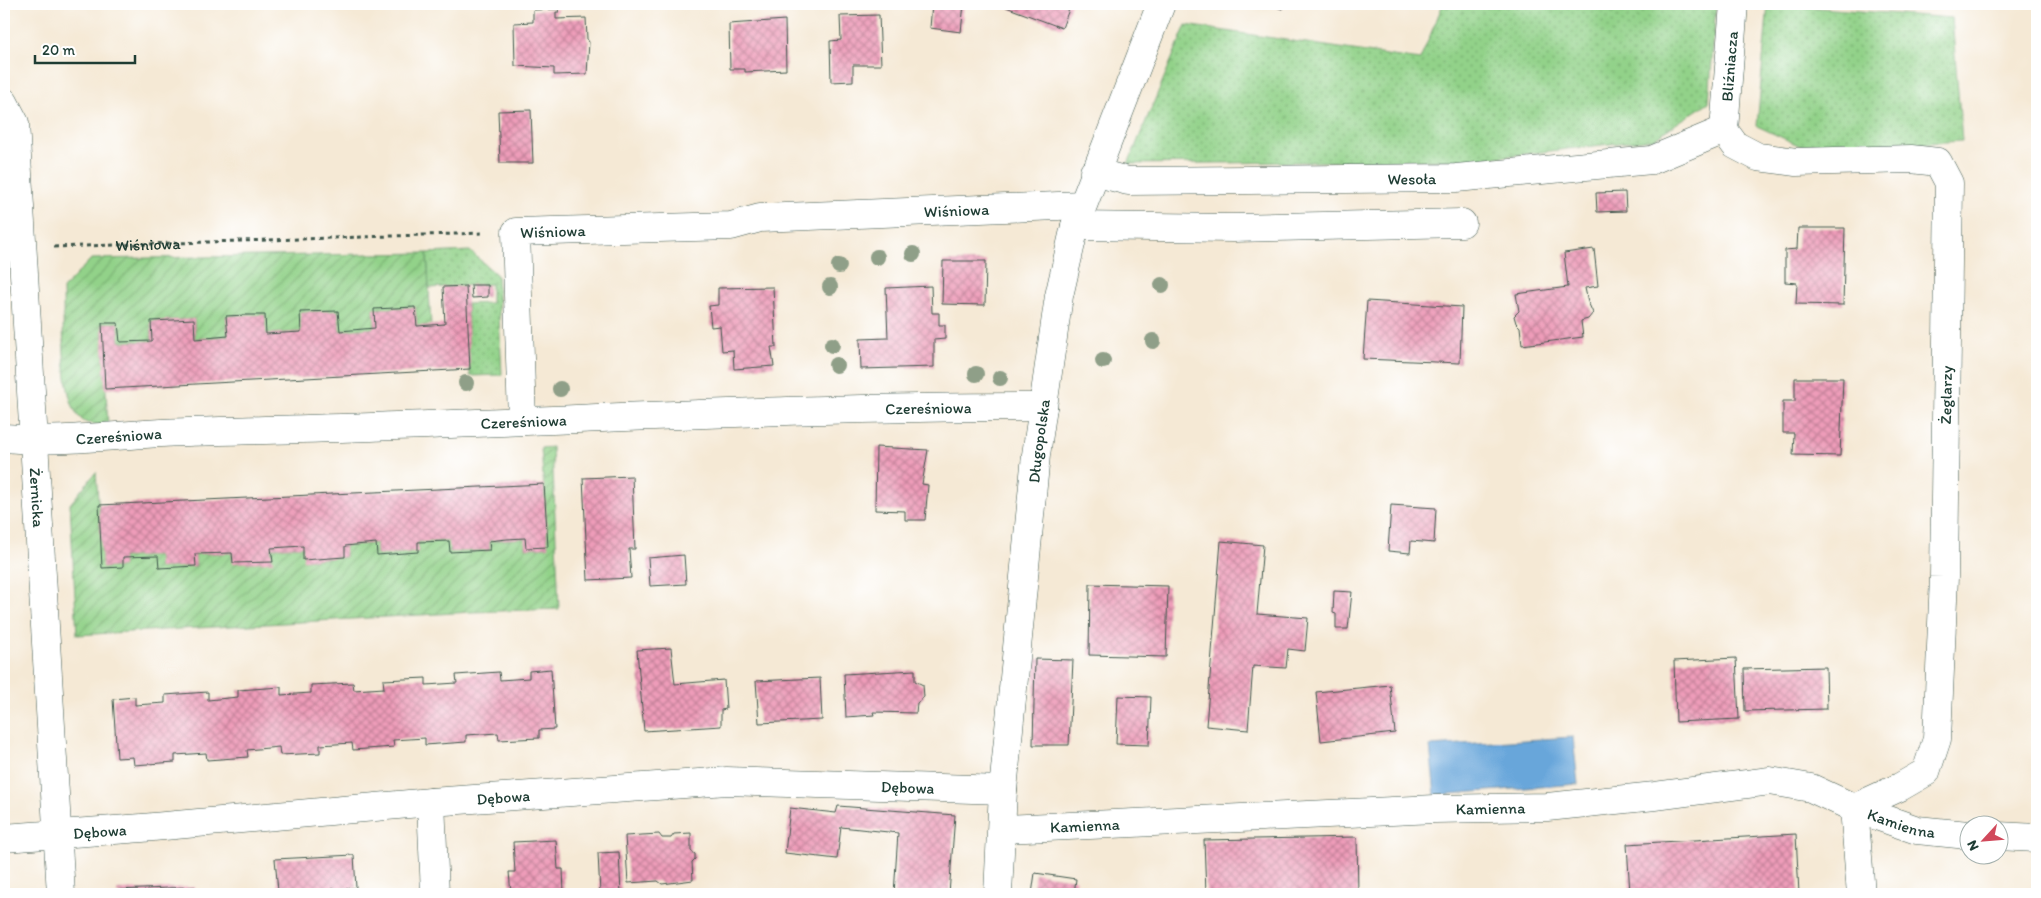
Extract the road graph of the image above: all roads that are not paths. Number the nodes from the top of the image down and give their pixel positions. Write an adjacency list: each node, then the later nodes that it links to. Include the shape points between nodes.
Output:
1 (1160, 4): 5 (street, Długopolska)
2 (1734, 4): 4 (street, Bliźniacza)
3 (4, 102): 11 (street, Żernicka, via 15,123)
4 (1724, 130): 5 (street, Wesoła, via 1652,160 1456,178 1128,181); 14 (street, Żeglarzy, via 1734,145 1758,157 1796,162 1911,159 1938,162 1949,183 1944,577 1938,739 1926,772)
5 (1094, 172): 6 (street, Długopolska)
6 (1079, 216): 7 (street, Wiśniowa, via 1233,228); 8 (street, Długopolska, via 1059,296); 9 (street, Wiśniowa, via 760,218 730,226 516,232)
7 (1462, 223)
8 (1043, 407): 9 (street, Czereśniowa, via 938,407); 12 (street, Długopolska)
9 (522, 420): 11 (street, Czereśniowa, via 165,432)
10 (4, 438): 11 (street, Czereśniowa)
11 (36, 440): 16 (street, Żernicka)
12 (1003, 790): 13 (street, Dębowa, via 727,781); 15 (street, Długopolska)
13 (431, 802): 16 (street, Dębowa); 22 (street)
14 (1854, 808): 15 (street, Kamienna, via 1810,788 1770,781 1547,807 1435,809); 17 (street, Kamienna, via 1917,830); 24 (street)
15 (1002, 829): 23 (street, Długopolska)
16 (58, 834): 19 (street, Dębowa); 21 (street, Żernicka)
17 (1958, 834)
18 (2008, 837): 20 (street)
19 (4, 838)
20 (2037, 838)
21 (61, 894)
22 (435, 894)
23 (998, 894)
24 (1861, 894)

